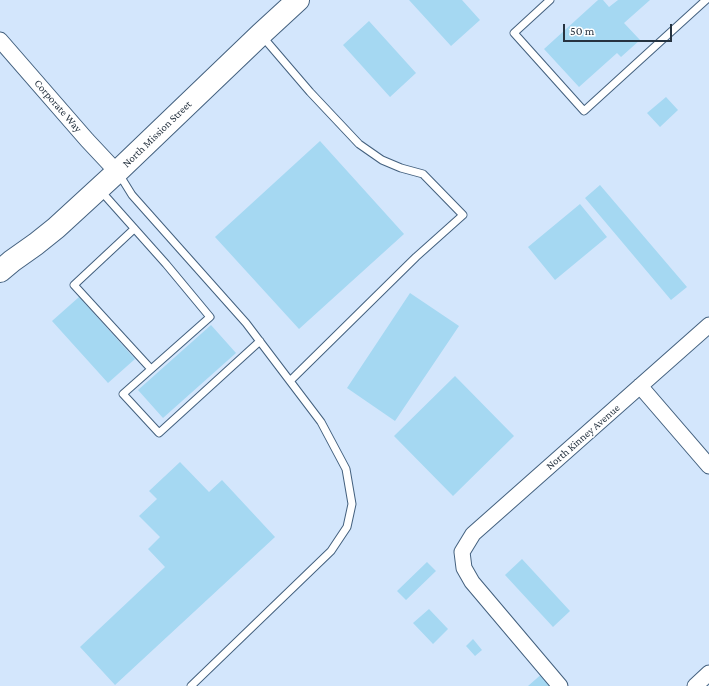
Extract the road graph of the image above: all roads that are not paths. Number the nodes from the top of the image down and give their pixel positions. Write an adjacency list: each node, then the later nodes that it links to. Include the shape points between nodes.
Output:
1 (298, 0): 4 (main road, North Mission Street)
2 (550, 0): 3 (lane, via 514,33 584,111)
3 (706, 0)
4 (261, 34): 6 (main road, North Mission Street); 13 (lane, via 359,144 382,160 423,174 463,215 416,257)
5 (0, 40): 6 (street, Corporate Way)
6 (117, 172): 7 (main road, North Mission Street); 11 (lane, via 132,195)
7 (99, 189): 8 (lane); 9 (main road, North Mission Street, via 46,236)
8 (134, 229): 12 (lane, via 210,317); 12 (lane, via 74,285)
9 (4, 265)
10 (709, 325): 14 (street, North Kinney Avenue)
11 (260, 341): 12 (lane, via 159,433 123,394); 13 (lane)
12 (151, 369)
13 (290, 381): 17 (lane, via 321,422 346,469 352,504 347,527 331,550)
14 (640, 386): 15 (street); 18 (street, North Kinney Avenue, via 473,534 462,552 464,568 472,582)
15 (709, 466)
16 (709, 673): 19 (street)
17 (191, 686)
18 (560, 686)
19 (696, 686)

